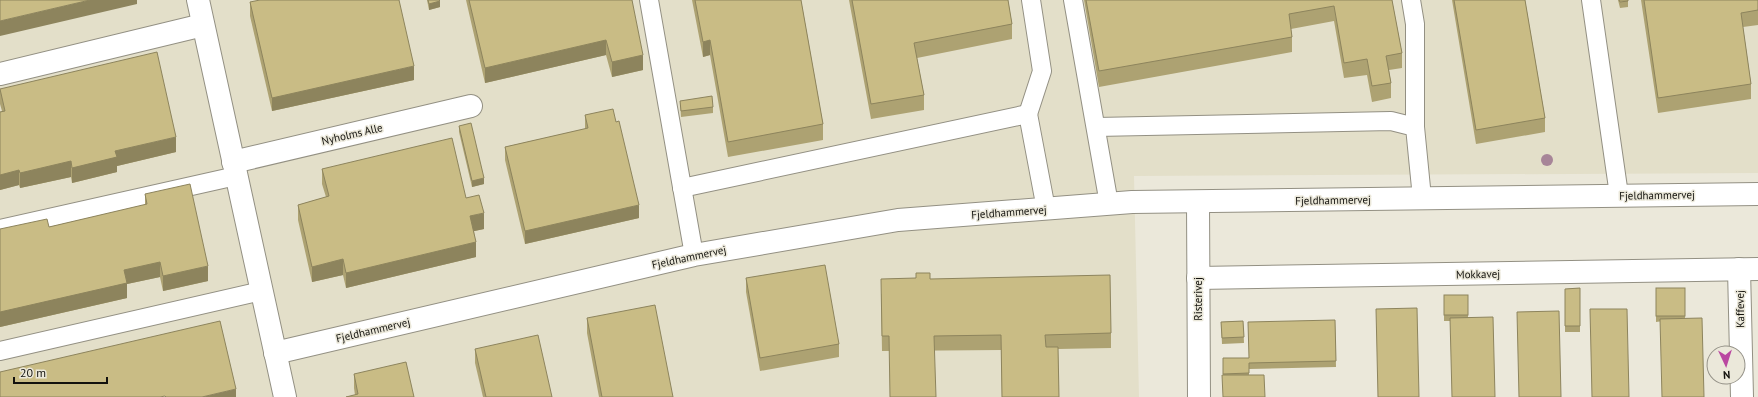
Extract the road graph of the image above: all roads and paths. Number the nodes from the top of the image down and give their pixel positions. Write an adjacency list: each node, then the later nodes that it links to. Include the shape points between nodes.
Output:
1 (198, 0): 7 (street)
2 (649, 0): 14 (lane)
3 (1031, 0): 10 (lane, via 1042,71)
4 (1073, 0): 11 (lane)
5 (1411, 0): 12 (lane, via 1415,24)
6 (1591, 0): 16 (lane)
7 (203, 25): 8 (street); 13 (street)
8 (0, 74)
9 (471, 106): 13 (street, Nyholms Alle)
10 (1028, 114): 14 (lane); 20 (lane)
11 (1096, 127): 12 (lane, via 1391,120); 19 (lane)
12 (1415, 127): 17 (lane)
13 (235, 169): 21 (lane); 25 (street)
14 (682, 188): 22 (lane)
15 (1758, 194): 16 (street, Fjeldhammervej)
16 (1619, 195): 17 (street, Fjeldhammervej)
17 (1422, 198): 18 (street, Fjeldhammervej)
18 (1198, 202): 19 (street, Fjeldhammervej); 24 (street, Risterivej)
19 (1109, 204): 20 (street, Fjeldhammervej)
20 (1046, 209): 22 (street, Fjeldhammervej, via 898,220)
21 (0, 229)
22 (694, 255): 27 (street, Fjeldhammervej)
23 (1748, 269): 24 (street, Mokkavej); 30 (street, Kaffevej)
24 (1198, 278): 29 (street, Risterivej)
25 (261, 291): 26 (lane); 27 (street)
26 (0, 351)
27 (275, 353): 28 (street)
28 (285, 397)
29 (1199, 397)
30 (1742, 397)

